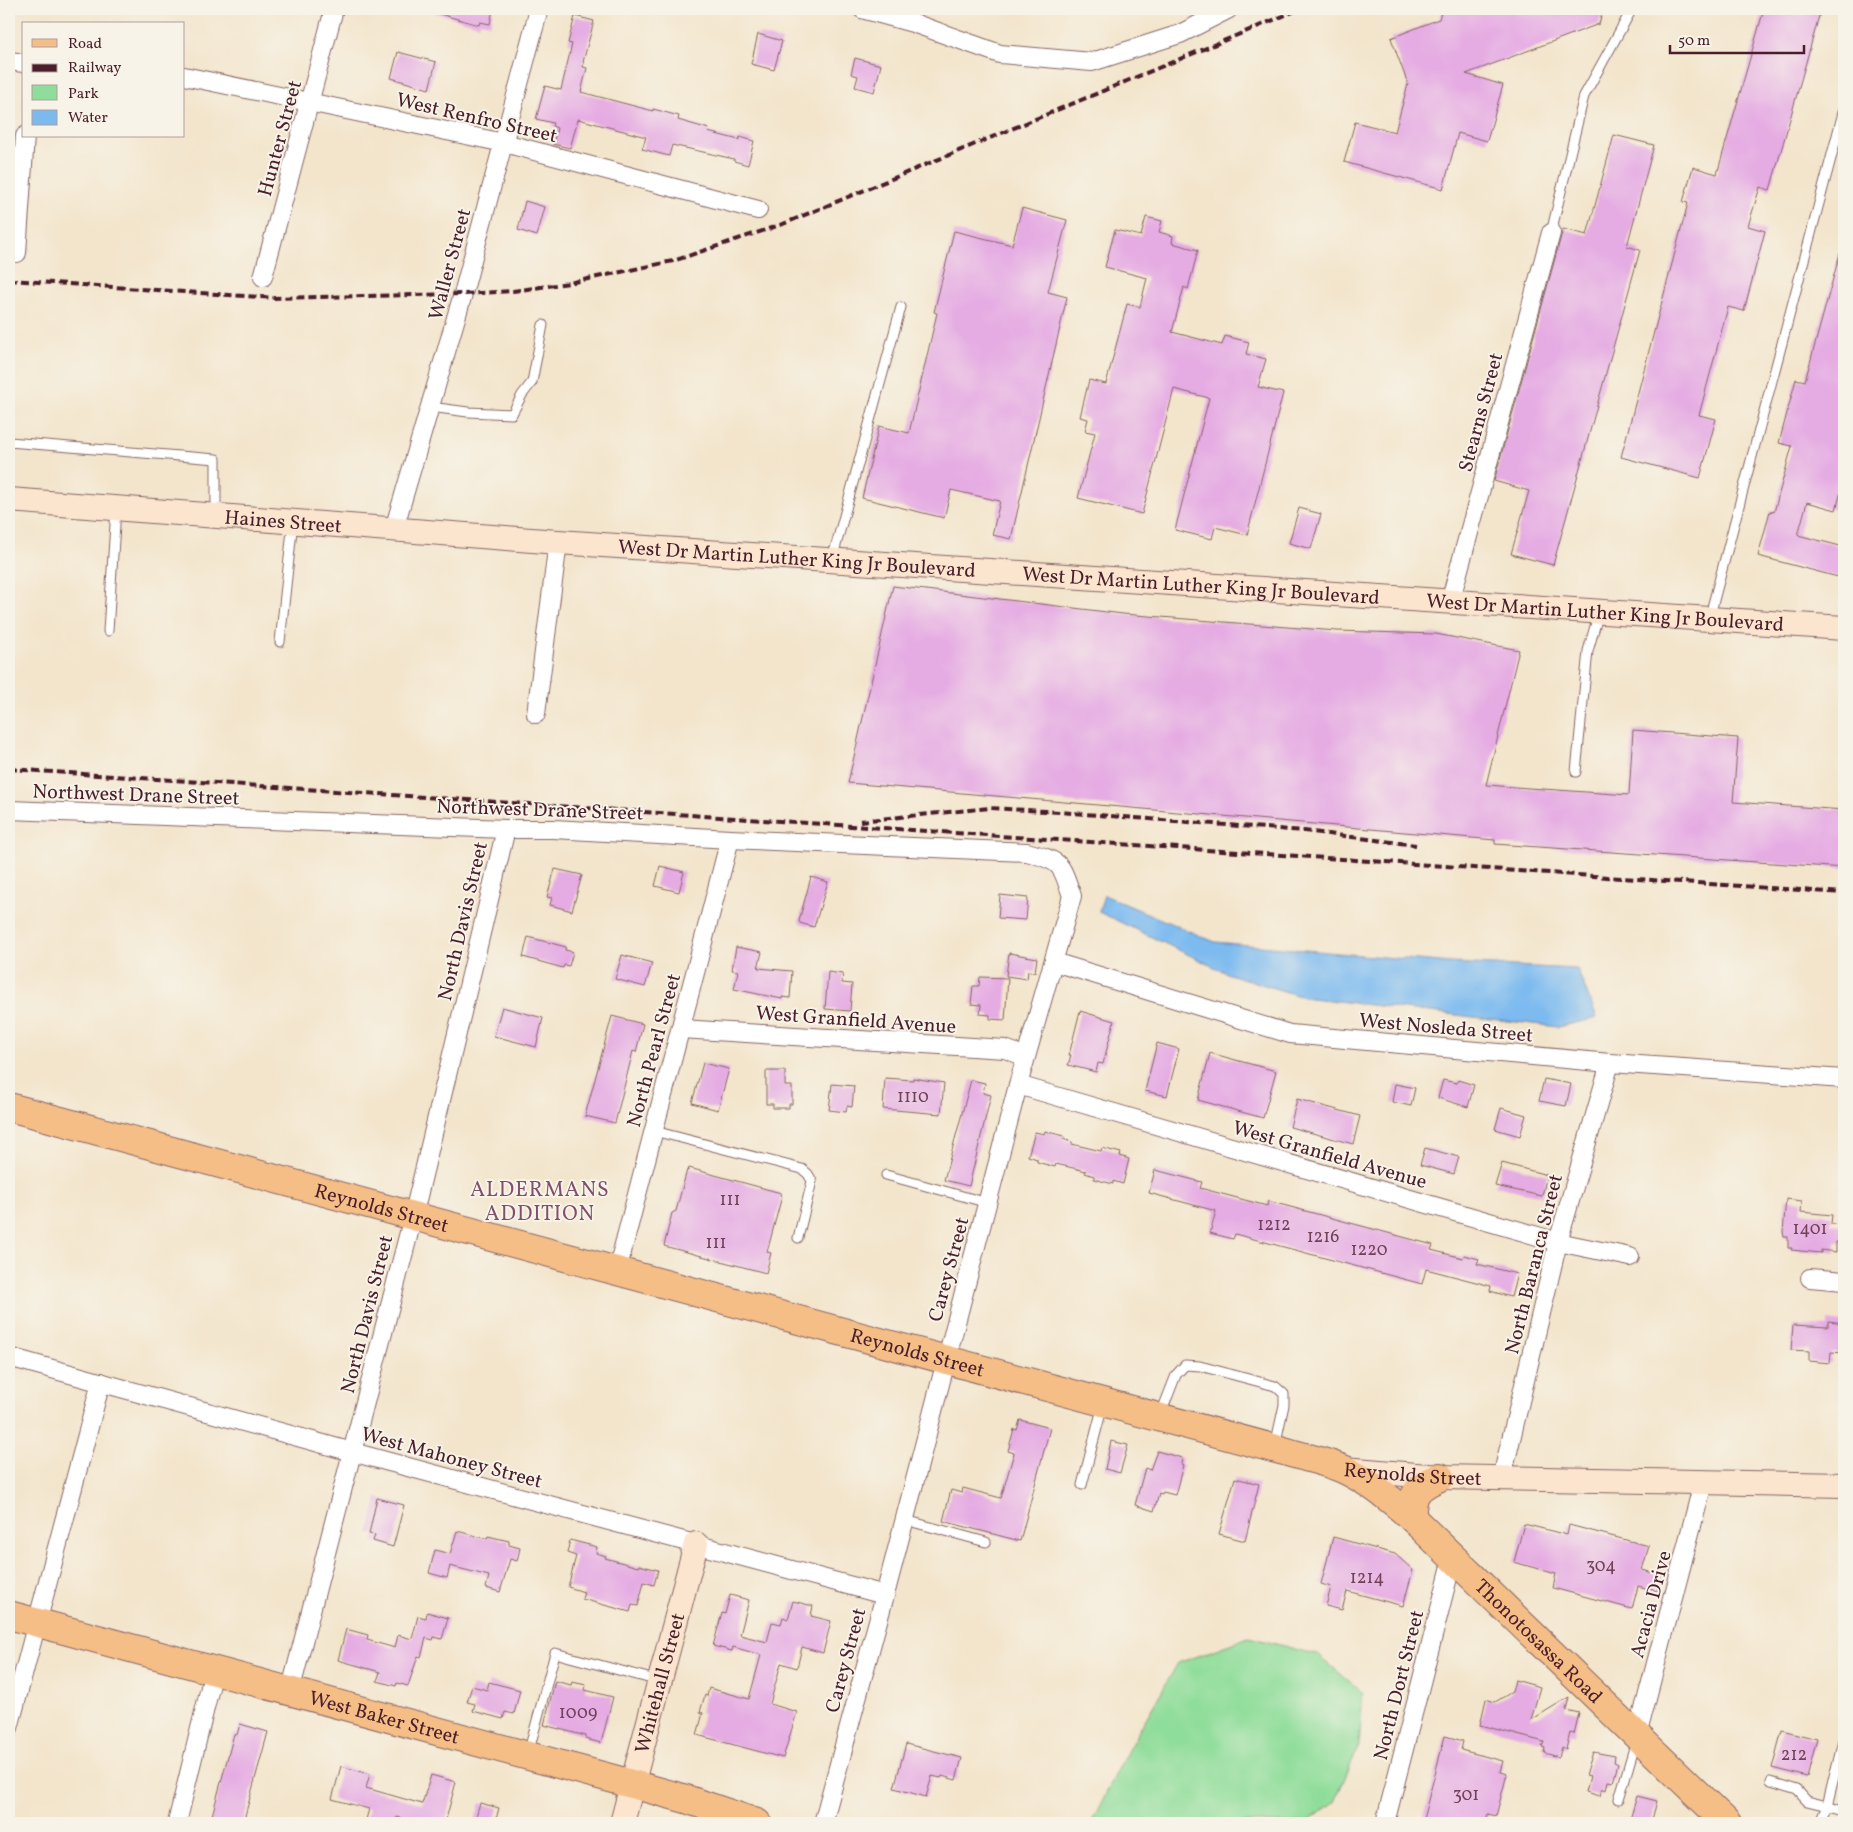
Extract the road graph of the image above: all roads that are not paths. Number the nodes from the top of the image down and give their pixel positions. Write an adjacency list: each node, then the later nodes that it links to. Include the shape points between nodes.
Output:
1 (334, 9): 10 (street, Hunter Street)
2 (539, 9): 13 (street, Waller Street)
3 (862, 9): 6 (street)
4 (1228, 9): 6 (street, via 1180,34 1092,62 1000,54)
5 (1632, 9): 15 (lane, via 1584,96)
6 (914, 16)
7 (9, 61): 8 (street)
8 (22, 63)
9 (185, 76): 10 (street, West Renfro Street)
10 (311, 103): 13 (street, West Renfro Street); 17 (street, Hunter Street)
11 (1844, 109): 31 (lane)
12 (25, 138): 16 (street)
13 (504, 143): 14 (street, West Renfro Street); 20 (street, Waller Street)
14 (758, 210)
15 (1551, 233): 29 (street, Stearns Street)
16 (17, 253)
17 (263, 277)
18 (901, 307): 28 (lane)
19 (543, 326): 20 (lane, via 532,382 512,414)
20 (430, 406): 26 (street, Waller Street)
21 (9, 442): 24 (lane, via 216,459)
22 (9, 500): 23 (street, Haines Street)
23 (116, 508): 24 (street, Haines Street); 33 (lane)
24 (216, 515): 25 (street, Haines Street)
25 (293, 521): 26 (street, Haines Street); 34 (lane)
26 (394, 529): 27 (street, Haines Street)
27 (558, 542): 28 (street, West Dr Martin Luther King Jr Boulevard); 35 (street)
28 (832, 561): 29 (street, West Dr Martin Luther King Jr Boulevard)
29 (1450, 602): 30 (street, West Dr Martin Luther King Jr Boulevard)
30 (1599, 612): 31 (street, West Dr Martin Luther King Jr Boulevard); 36 (lane, via 1588,651)
31 (1709, 619): 32 (street, West Dr Martin Luther King Jr Boulevard)
32 (1844, 628)
33 (108, 631)
34 (280, 642)
35 (536, 714)
36 (1576, 772)
37 (9, 810): 38 (street, Northwest Drane Street)
38 (506, 829): 39 (street, Northwest Drane Street); 51 (street, North Davis Street)
39 (730, 839): 40 (street, Northwest Drane Street, via 1027,852 1053,860); 42 (street, North Pearl Street)
40 (1063, 871): 41 (street, Carey Street, via 1072,896)
41 (1054, 962): 43 (street, Carey Street); 44 (street, West Nosleda Street, via 1290,1034)
42 (681, 1029): 43 (street, West Granfield Avenue, via 1005,1049); 48 (street, North Pearl Street)
43 (1026, 1057): 46 (street, Carey Street)
44 (1610, 1063): 45 (street, West Nosleda Street); 53 (street, North Baranca Street)
45 (1844, 1079)
46 (1018, 1086): 50 (street, Carey Street); 53 (street, West Granfield Avenue)
47 (9, 1107): 51 (main road, Reynolds Street)
48 (654, 1131): 52 (lane, via 808,1174 812,1180); 55 (street, North Pearl Street)
49 (886, 1176): 50 (lane)
50 (988, 1203): 59 (street, Carey Street)
51 (413, 1217): 55 (main road, Reynolds Street); 64 (street, North Davis Street)
52 (798, 1238)
53 (1558, 1242): 54 (street, West Granfield Avenue); 67 (street, North Baranca Street)
54 (1630, 1257)
55 (617, 1271): 59 (main road, Reynolds Street)
56 (1810, 1278): 57 (street)
57 (1844, 1281)
58 (9, 1357): 60 (street, West Mahoney Street)
59 (947, 1361): 61 (main road, Reynolds Street); 72 (street, Carey Street)
60 (100, 1382): 64 (street, West Mahoney Street); 78 (street)
61 (1104, 1403): 62 (main road, Reynolds Street); 69 (lane)
62 (1159, 1418): 63 (main road, Reynolds Street); 63 (lane, via 1176,1374 1185,1365 1275,1386 1284,1394 1284,1405)
63 (1275, 1449): 65 (main road, Reynolds Street)
64 (352, 1452): 74 (street, West Mahoney Street); 81 (street, North Davis Street)
65 (1342, 1469): 66 (street, Reynolds Street); 71 (main road, Thonotosassa Road, via 1373,1486)
66 (1440, 1477): 67 (street, Reynolds Street); 71 (main road, via 1422,1485 1415,1494)
67 (1502, 1478): 68 (street, Reynolds Street)
68 (1703, 1483): 70 (street, Reynolds Street); 83 (street, Acacia Drive)
69 (1082, 1485)
70 (1844, 1485)
71 (1412, 1518): 75 (main road, Thonotosassa Road)
72 (905, 1520): 73 (lane); 76 (street, Carey Street)
73 (986, 1542)
74 (696, 1544): 76 (street, West Mahoney Street); 80 (street, Whitehall Street)
75 (1453, 1558): 83 (main road, Thonotosassa Road); 95 (street, North Dort Street)
76 (885, 1595): 94 (street, Carey Street)
77 (9, 1615): 78 (main road, West Baker Street)
78 (36, 1622): 79 (main road, West Baker Street); 82 (street)
79 (214, 1671): 81 (main road, West Baker Street); 91 (street)
80 (659, 1681): 85 (lane, via 555,1653); 87 (street, Whitehall Street)
81 (290, 1692): 85 (main road, West Baker Street)
82 (9, 1728)
83 (1637, 1736): 88 (lane); 96 (main road, Thonotosassa Road)
84 (1843, 1740): 89 (lane)
85 (527, 1756): 87 (main road, West Baker Street)
86 (1772, 1782): 89 (lane, via 1797,1790 1807,1801)
87 (632, 1784): 92 (street, Whitehall Street); 93 (main road, West Baker Street)
88 (1619, 1799)
89 (1827, 1806): 90 (lane); 97 (lane, via 1820,1822)
90 (1844, 1810)
91 (177, 1823)
92 (622, 1823)
93 (757, 1823)
94 (822, 1823)
95 (1385, 1823)
96 (1727, 1823)
97 (1814, 1823)

